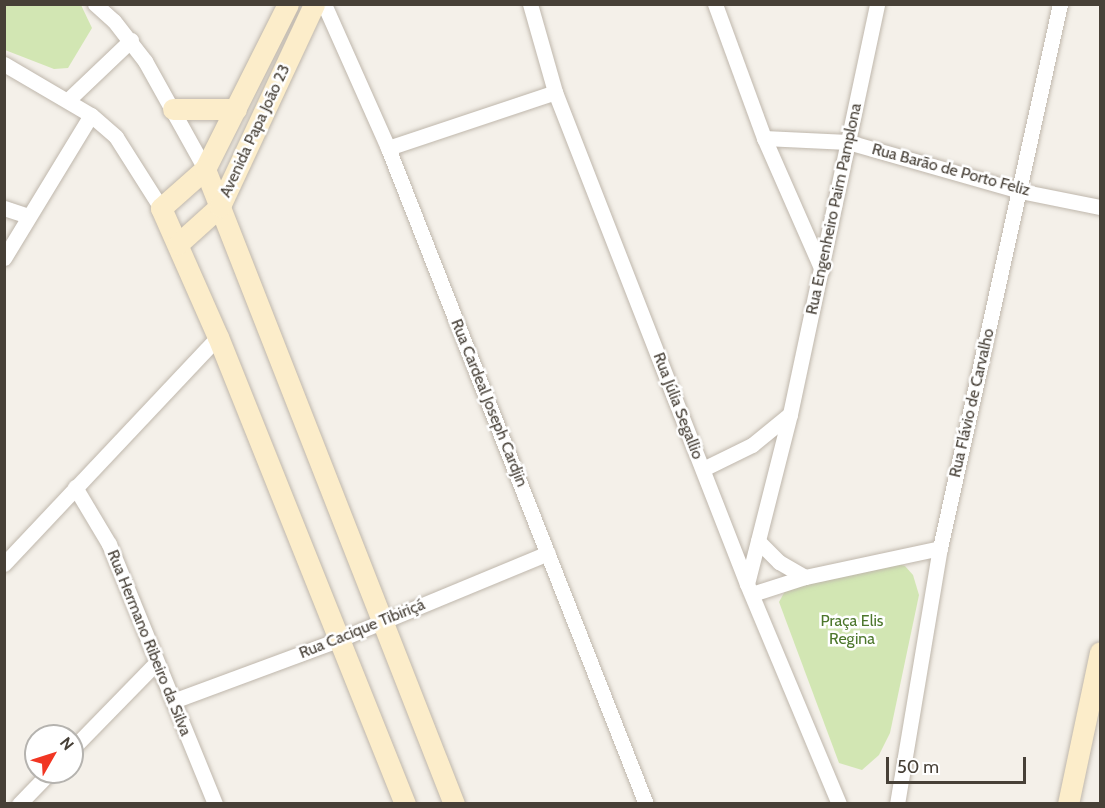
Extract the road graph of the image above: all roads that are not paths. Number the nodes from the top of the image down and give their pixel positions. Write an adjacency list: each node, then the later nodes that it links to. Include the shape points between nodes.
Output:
1 (95, 4): 9 (street)
2 (288, 4): 13 (street, Avenida Papa João 23)
3 (314, 4): 21 (street, Avenida Papa João 23)
4 (324, 4): 18 (street, Rua Cardeal Joseph Cardjin, via 347,48)
5 (530, 4): 11 (street, Rua Júlia Segallio)
6 (715, 4): 16 (street)
7 (877, 4): 17 (street, Rua Engenheiro Paim Pamplona)
8 (1060, 4): 20 (street, Rua Flávio de Carvalho)
9 (131, 40): 12 (street); 14 (street)
10 (4, 64): 12 (street)
11 (555, 92): 18 (street); 31 (street, Rua Júlia Segallio)
12 (68, 100): 15 (street)
13 (236, 109): 14 (street); 19 (street, Avenida Papa João 23)
14 (173, 110): 19 (street)
15 (91, 115): 24 (street, via 116,137); 25 (street)
16 (764, 138): 17 (street, Rua Barão de Porto Feliz); 28 (street)
17 (848, 142): 20 (street, Rua Barão de Porto Feliz); 28 (street, Rua Engenheiro Paim Pamplona)
18 (388, 148): 35 (street, Rua Cardeal Joseph Cardjin)
19 (205, 169): 21 (street); 24 (street, Avenida Papa João 23)
20 (1020, 191): 22 (street, Rua Barão de Porto Feliz); 34 (street, Rua Flávio de Carvalho)
21 (220, 206): 26 (street, Avenida Papa João 23); 39 (street)
22 (1101, 207)
23 (4, 208): 25 (street)
24 (161, 208): 26 (street)
25 (29, 216): 27 (street)
26 (178, 244): 29 (street)
27 (4, 258)
28 (822, 270): 30 (street, Rua Engenheiro Paim Pamplona)
29 (218, 337): 32 (street); 40 (street)
30 (790, 414): 31 (street, via 752,445); 33 (street, Rua Engenheiro Paim Pamplona)
31 (703, 469): 38 (street, Rua Júlia Segallio)
32 (75, 487): 36 (street); 42 (street, Rua Hermano Ribeiro da Silva, via 110,544)
33 (758, 541): 37 (street, via 779,562); 38 (street, Rua Engenheiro Paim Pamplona)
34 (940, 548): 37 (street); 52 (street, Rua Flávio de Carvalho)
35 (548, 553): 39 (street, Rua Cacique Tibiriçá); 50 (street, Rua Cardeal Joseph Cardjin)
36 (4, 564)
37 (805, 577): 38 (street)
38 (749, 589): 51 (street, Rua Júlia Segallio)
39 (382, 622): 40 (street, Rua Cacique Tibiriçá); 49 (street)
40 (338, 640): 43 (street, Rua Cacique Tibiriçá); 48 (street)
41 (1101, 652): 53 (street)
42 (156, 663): 43 (street, Rua Hermano Ribeiro da Silva); 44 (street)
43 (173, 701): 47 (street, Rua Hermano Ribeiro da Silva)
44 (84, 737)
45 (38, 784): 46 (street)
46 (19, 804)
47 (215, 804)
48 (405, 804)
49 (454, 804)
50 (646, 804)
51 (839, 804)
52 (897, 804)
53 (1068, 804)

